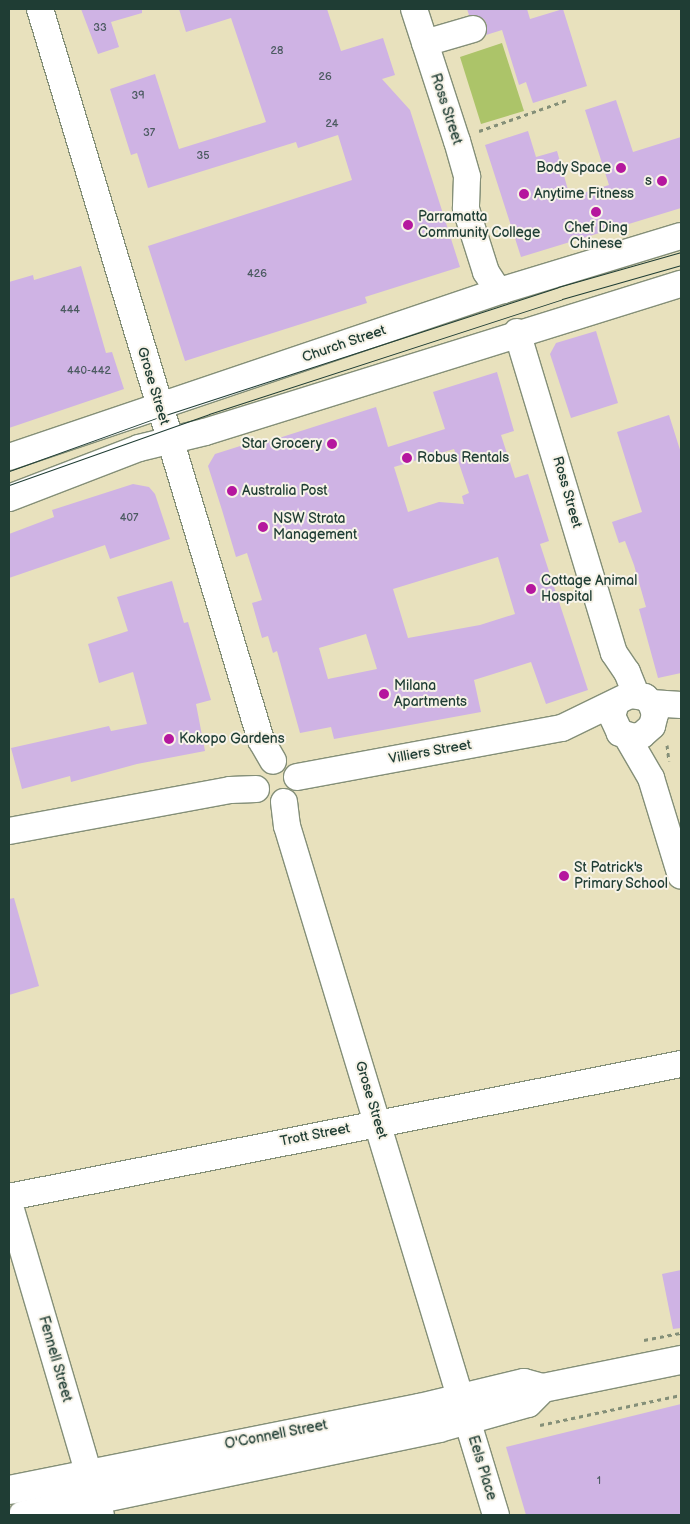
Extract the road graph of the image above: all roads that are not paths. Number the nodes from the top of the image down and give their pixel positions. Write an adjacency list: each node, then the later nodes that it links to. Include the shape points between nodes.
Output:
1 (40, 9): 9 (street, Grose Street)
2 (414, 9): 4 (street, Ross Street)
3 (473, 29): 4 (street)
4 (425, 44): 7 (street, Ross Street, via 467,178 466,209 486,272 495,286)
5 (681, 236): 7 (street, Church Street)
6 (681, 284): 8 (street)
7 (503, 290): 9 (street, Church Street)
8 (517, 332): 10 (street, via 205,432); 15 (street, Ross Street, via 614,653 612,676)
9 (159, 406): 10 (street, Grose Street); 11 (street, Church Street)
10 (170, 438): 12 (street); 16 (street, Grose Street, via 261,740)
11 (9, 457)
12 (9, 498)
13 (681, 705): 15 (street, Villiers Street)
14 (681, 709): 15 (street)
15 (633, 714): 17 (street, Villiers Street); 21 (street)
16 (273, 761): 17 (street, via 289,764); 18 (street, via 260,769)
17 (298, 777): 19 (street, via 296,791)
18 (256, 789): 19 (street, via 269,802); 20 (street, via 230,790)
19 (284, 802): 23 (street, Grose Street, via 287,826)
20 (9, 831)
21 (681, 876)
22 (681, 1064): 23 (street, Trott Street)
23 (378, 1122): 24 (street, Trott Street); 27 (street, Grose Street)
24 (9, 1197)
25 (9, 1204): 28 (street, Fennell Street)
26 (681, 1360): 27 (main road, O'Connell Street, via 543,1388 524,1383)
27 (464, 1409): 28 (main road, O'Connell Street); 30 (main road, O'Connell Street); 32 (street, Eels Place)
28 (89, 1474): 29 (main road, O'Connell Street); 30 (street, Fennell Street)
29 (9, 1490)
30 (99, 1508): 31 (main road, O'Connell Street)
31 (24, 1515)
32 (496, 1515)

